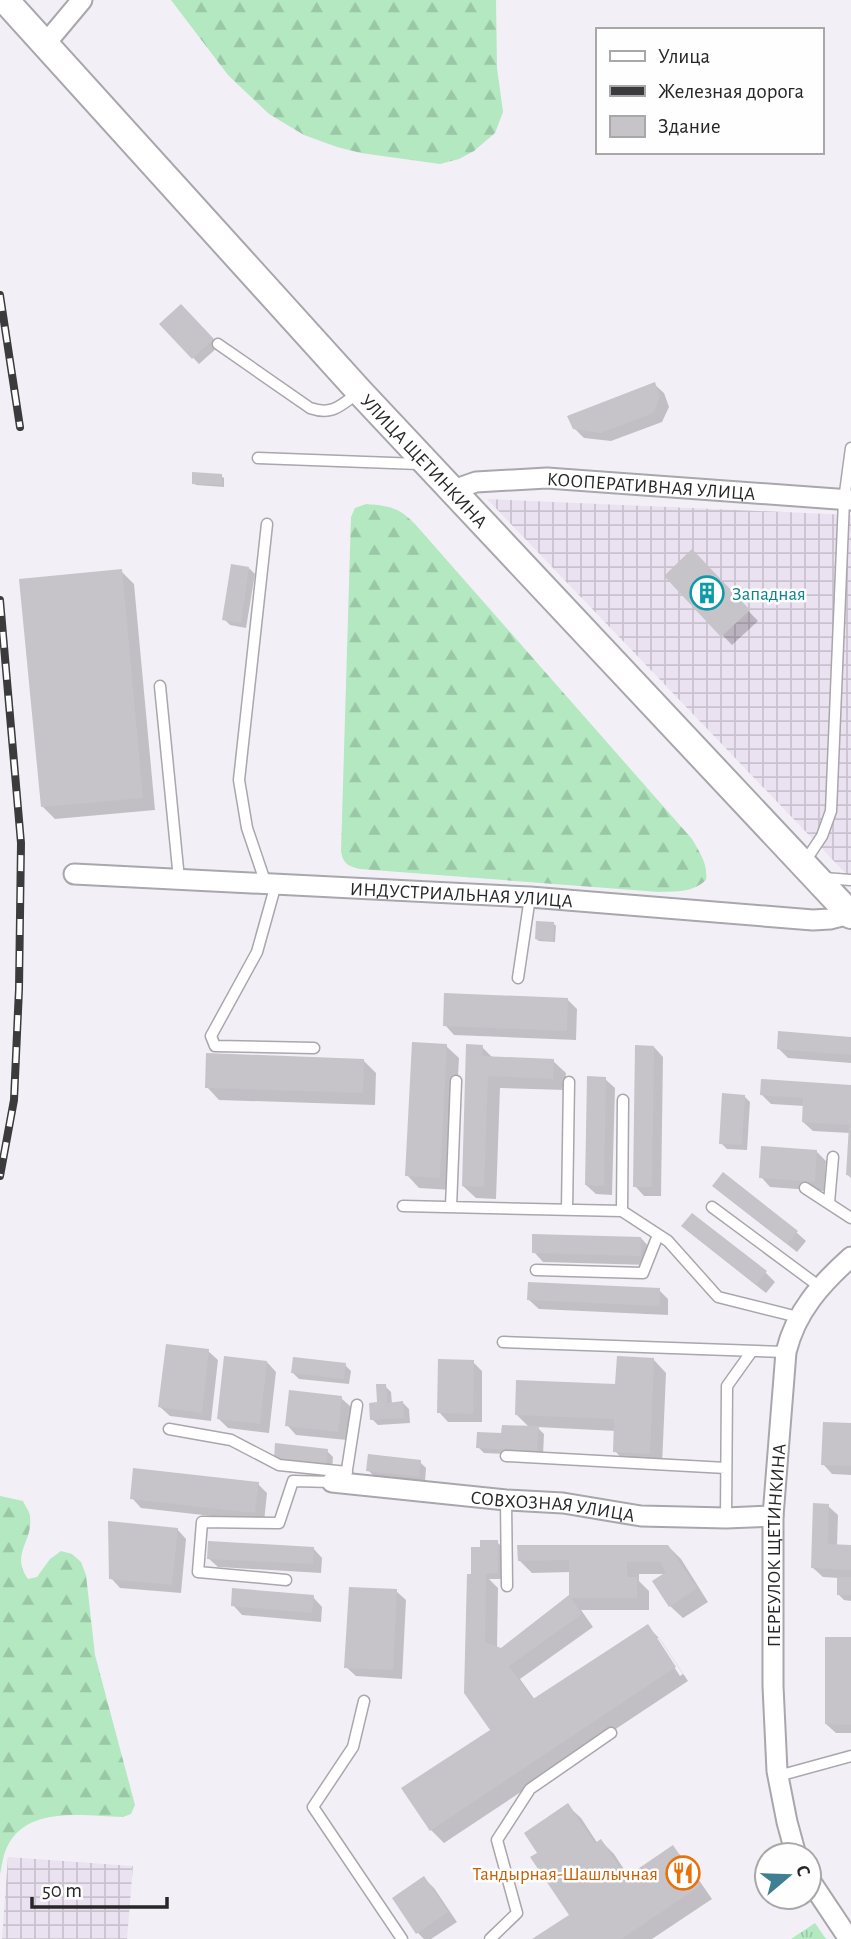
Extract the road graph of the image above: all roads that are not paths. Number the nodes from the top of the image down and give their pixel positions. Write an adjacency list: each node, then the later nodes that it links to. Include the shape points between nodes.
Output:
1 (5, 0): 3 (street, УЛИЦА ЩЕТИНКИНА)
2 (82, 0): 3 (street)
3 (46, 43): 5 (street, УЛИЦА ЩЕТИНКИНА)
4 (218, 344): 5 (lane, via 310,408 331,411)
5 (360, 392): 8 (street, УЛИЦА ЩЕТИНКИНА)
6 (851, 448): 10 (lane)
7 (258, 458): 8 (lane)
8 (426, 464): 9 (street, УЛИЦА ЩЕТИНКИНА)
9 (453, 490): 10 (street, КООПЕРАТИВНАЯ УЛИЦА, via 476,482 547,478); 13 (street, УЛИЦА ЩЕТИНКИНА)
10 (848, 500): 13 (lane, via 831,811)
11 (267, 524): 17 (lane, via 239,780 247,828)
12 (160, 686): 15 (lane)
13 (810, 870): 16 (lane); 19 (street, УЛИЦА ЩЕТИНКИНА)
14 (74, 874): 15 (street, ИНДУСТРИАЛЬНАЯ УЛИЦА)
15 (180, 879): 17 (street, ИНДУСТРИАЛЬНАЯ УЛИЦА)
16 (851, 880)
17 (271, 884): 18 (street, ИНДУСТРИАЛЬНАЯ УЛИЦА); 21 (lane, via 257,953 211,1035 215,1046)
18 (530, 897): 19 (street, ИНДУСТРИАЛЬНАЯ УЛИЦА, via 813,920); 20 (lane)
19 (850, 914)
20 (518, 978)
21 (314, 1048)
22 (456, 1081): 29 (lane)
23 (569, 1082): 31 (lane)
24 (623, 1100): 32 (lane)
25 (833, 1157): 27 (lane)
26 (805, 1188): 27 (lane)
27 (829, 1203): 33 (lane)
28 (403, 1206): 29 (lane)
29 (452, 1207): 31 (lane)
30 (712, 1207): 37 (lane)
31 (567, 1210): 32 (lane)
32 (622, 1211): 34 (lane)
33 (851, 1218)
34 (658, 1235): 36 (lane, via 643,1273); 38 (lane, via 718,1297)
35 (851, 1256): 37 (street, ПЕРЕУЛОК ЩЕТИНКИНА)
36 (536, 1270)
37 (820, 1287): 38 (street, ПЕРЕУЛОК ЩЕТИНКИНА)
38 (798, 1317): 41 (street, ПЕРЕУЛОК ЩЕТИНКИНА)
39 (503, 1342): 40 (lane)
40 (752, 1351): 41 (lane); 45 (lane, via 727,1386)
41 (786, 1352): 48 (street, ПЕРЕУЛОК ЩЕТИНКИНА)
42 (357, 1405): 46 (lane)
43 (169, 1429): 46 (lane, via 230,1440 279,1465)
44 (506, 1456): 45 (lane)
45 (726, 1468): 49 (lane)
46 (341, 1479): 47 (street, СОВХОЗНАЯ УЛИЦА); 50 (lane, via 293,1481 279,1523 202,1522 198,1572)
47 (506, 1500): 49 (street, СОВХОЗНАЯ УЛИЦА, via 577,1504 641,1516); 51 (lane)
48 (773, 1516): 49 (street, СОВХОЗНАЯ УЛИЦА); 55 (street, ПЕРЕУЛОК ЩЕТИНКИНА, via 772,1686)
49 (726, 1518)
50 (286, 1580)
51 (507, 1586)
52 (364, 1701): 58 (lane, via 353,1747 313,1807)
53 (611, 1733): 59 (lane, via 530,1789 497,1840 517,1913)
54 (851, 1756): 55 (lane)
55 (778, 1776): 56 (street, ПЕРЕУЛОК ЩЕТИНКИНА)
56 (792, 1841)
57 (823, 1900): 60 (street)
58 (402, 1939)
59 (490, 1939)
60 (849, 1939)

